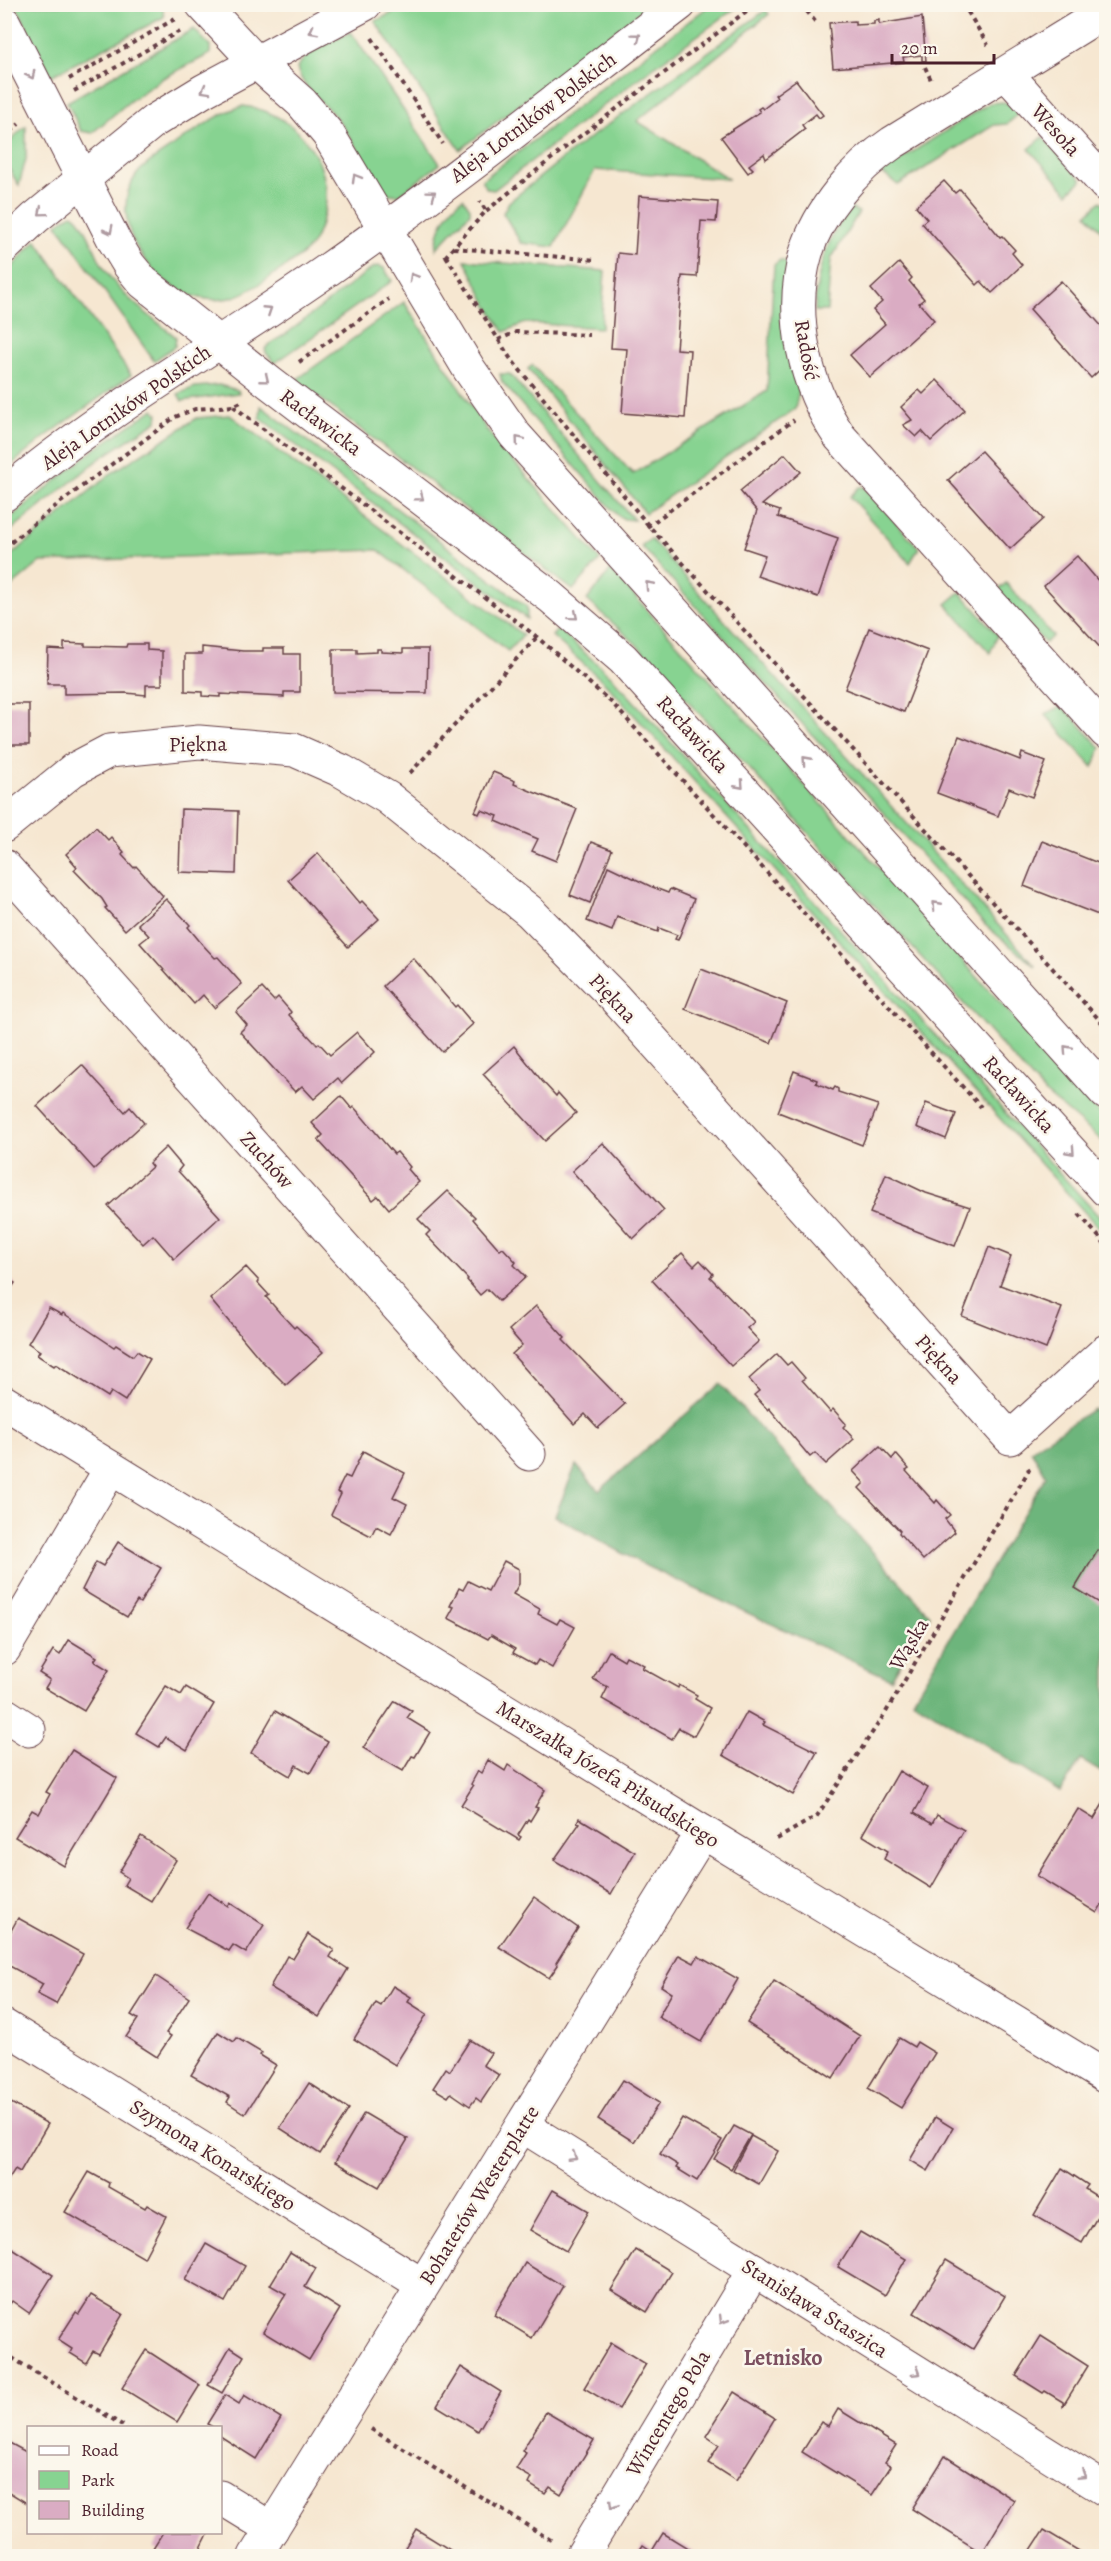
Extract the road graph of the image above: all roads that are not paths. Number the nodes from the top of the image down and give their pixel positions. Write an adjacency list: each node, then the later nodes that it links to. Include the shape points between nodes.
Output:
1 (365, 4): 6 (street, one-way to 6)
2 (680, 4): 10 (street, Aleja Lotników Polskich, one-way to 2)
3 (198, 10): 6 (street)
4 (1107, 11): 7 (street, Radość)
5 (4, 22): 8 (street, one-way to 8)
6 (256, 62): 8 (street, one-way to 8, via 154,121); 10 (street, one-way to 6, via 328,134 302,103)
7 (1006, 73): 9 (street, Wesoła); 14 (street, Radość, via 881,151 858,171 823,217 806,252 801,278 807,365 820,404 848,447)
8 (82, 178): 11 (street, one-way to 11); 12 (street, Racławicka, one-way to 12, via 129,266 160,298)
9 (1107, 185)
10 (385, 229): 12 (street, Aleja Lotników Polskich, one-way to 10); 17 (street, one-way to 10, via 528,450 479,385)
11 (4, 247)
12 (219, 342): 13 (street, Aleja Lotników Polskich, via 136,396); 18 (street, Racławicka, one-way to 18, via 606,643)
13 (4, 495)
14 (1107, 732)
15 (4, 826): 19 (street, Piękna, via 74,770 109,752 199,742 294,750 342,771 388,798 529,911 615,997 1010,1438)
16 (4, 866): 21 (street, Zuchów)
17 (1107, 1092)
18 (1107, 1190)
19 (1107, 1352)
20 (4, 1402): 22 (street, Marszałka Józefa Piłsudskiego)
21 (529, 1454)
22 (111, 1468): 23 (street); 24 (street, Marszałka Józefa Piłsudskiego)
23 (4, 1649)
24 (703, 1832): 26 (street, Marszałka Józefa Piłsudskiego); 27 (street, Bohaterów Westerplatte)
25 (4, 2026): 29 (street, Szymona Konarskiego)
26 (1107, 2077)
27 (523, 2126): 28 (street, Stanisława Staszica, one-way to 28); 29 (street, Bohaterów Westerplatte)
28 (754, 2270): 30 (street, Stanisława Staszica, one-way to 30); 33 (street, Wincentego Pola, one-way to 33)
29 (422, 2285): 32 (street, Bohaterów Westerplatte)
30 (1107, 2490)
31 (222, 2498): 32 (street)
32 (272, 2529): 34 (street, Bohaterów Westerplatte)
33 (570, 2550)
34 (255, 2556)

